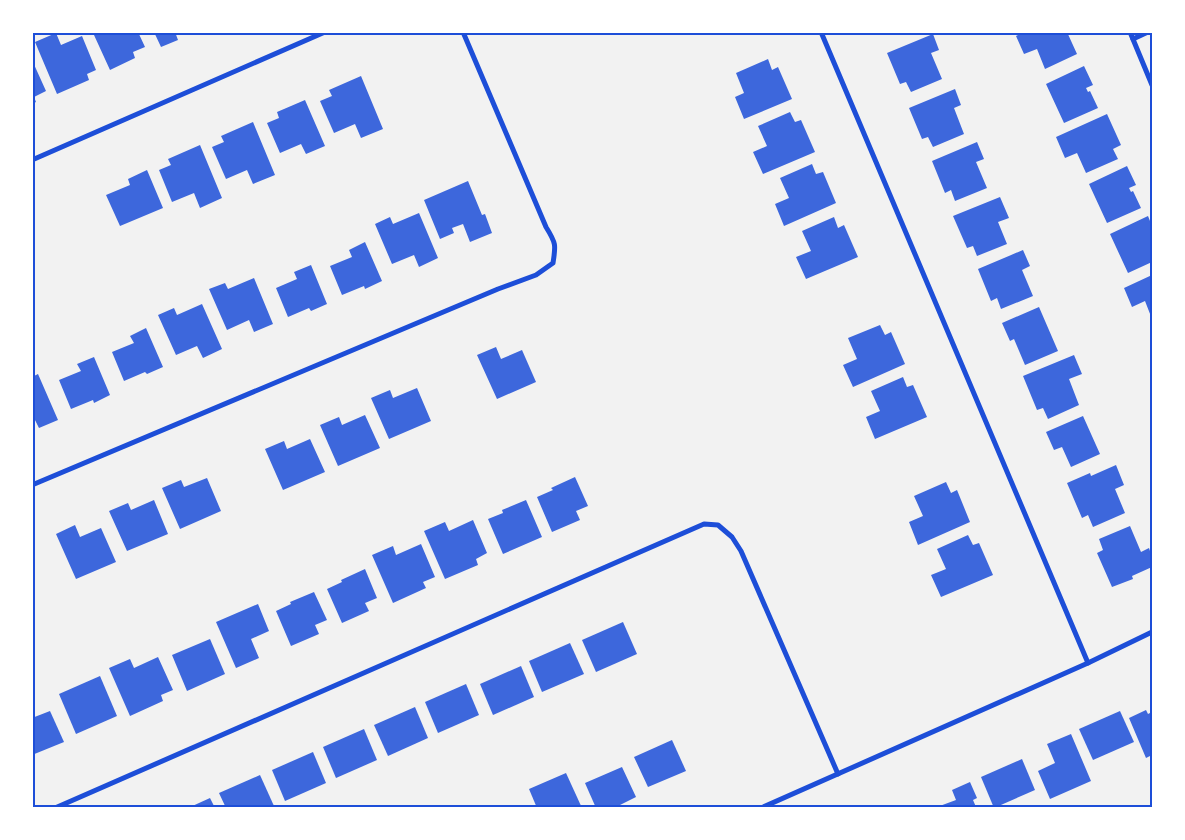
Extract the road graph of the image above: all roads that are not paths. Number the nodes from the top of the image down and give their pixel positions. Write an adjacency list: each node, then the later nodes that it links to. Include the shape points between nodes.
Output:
1 (325, 32): 8 (street)
2 (463, 32): 9 (street, via 552,237 555,246 553,263 536,275)
3 (821, 32): 11 (street)
4 (1130, 32): 6 (street)
5 (1148, 32): 6 (street)
6 (1133, 39): 7 (street)
7 (1152, 85)
8 (32, 160)
9 (32, 485)
10 (1152, 632): 11 (street)
11 (1088, 663): 12 (street)
12 (838, 774): 13 (street, via 741,551 732,537 718,525 704,524); 14 (street)
13 (55, 808)
14 (762, 808)

